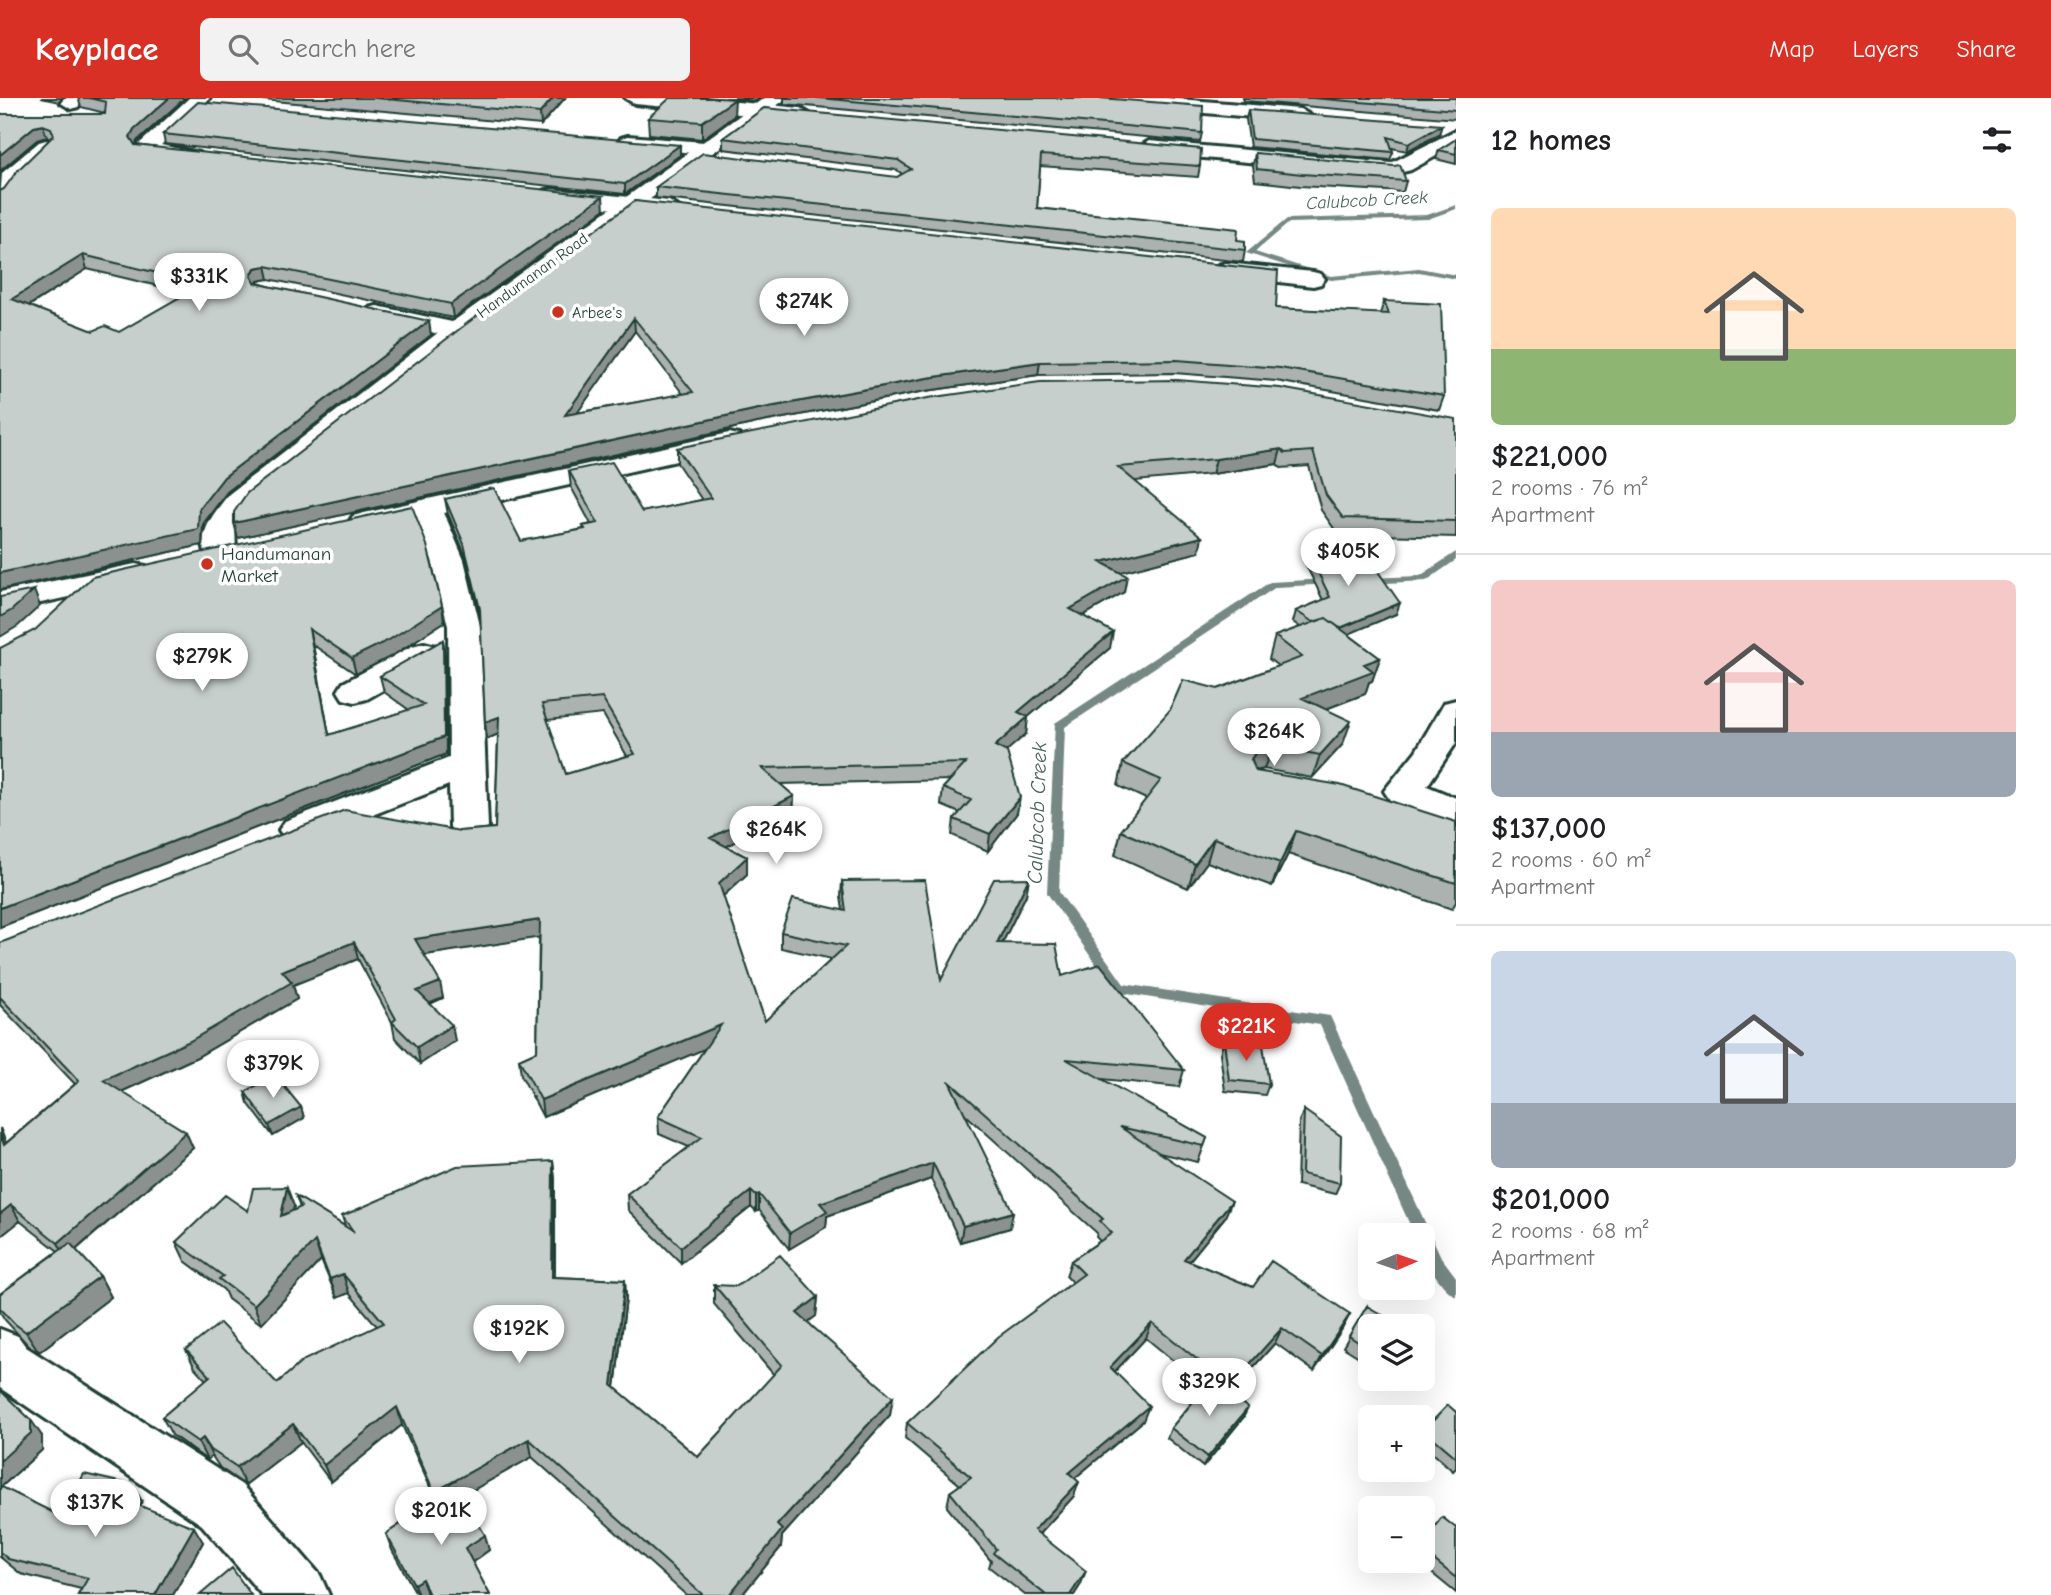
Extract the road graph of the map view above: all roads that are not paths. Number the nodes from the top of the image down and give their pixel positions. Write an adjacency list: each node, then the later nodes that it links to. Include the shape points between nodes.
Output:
1 (635, 98): 5 (street)
2 (1096, 98): 4 (street)
3 (197, 100): 6 (street); 18 (street, via 145,149)
4 (1177, 101): 8 (street); 15 (street)
5 (768, 104): 7 (street); 16 (street, Handumanan Road)
6 (222, 105)
7 (814, 115)
8 (1322, 116)
9 (1429, 125): 10 (street)
10 (1456, 127)
11 (1456, 136): 15 (street, via 1391,169)
12 (608, 140): 16 (street)
13 (1128, 145): 15 (street)
14 (46, 146): 20 (street, via 10,178)
15 (1168, 149)
16 (700, 151): 17 (street); 21 (street, Handumanan Road)
17 (734, 159)
18 (219, 160)
19 (533, 194): 21 (street)
20 (0, 195)
21 (628, 204): 22 (street); 26 (street, Handumanan Road)
22 (697, 211)
23 (1203, 267): 24 (street)
24 (1313, 279)
25 (349, 306): 26 (street)
26 (457, 330): 30 (street, Handumanan Road, via 239,500 220,526)
27 (758, 434): 28 (street)
28 (427, 508): 29 (street); 34 (street, via 448,561)
29 (337, 527)
30 (220, 553)
31 (158, 568): 32 (street)
32 (83, 586): 33 (street); 35 (street)
33 (0, 602)
34 (464, 626): 36 (street); 38 (street)
35 (40, 627)
36 (355, 691)
37 (1456, 711): 39 (street, via 1436,748 1385,792)
38 (469, 764): 40 (street); 41 (street)
39 (1456, 812)
40 (469, 827)
41 (260, 844)
42 (0, 1353): 43 (street, via 8,1364 222,1505)
43 (300, 1595)

